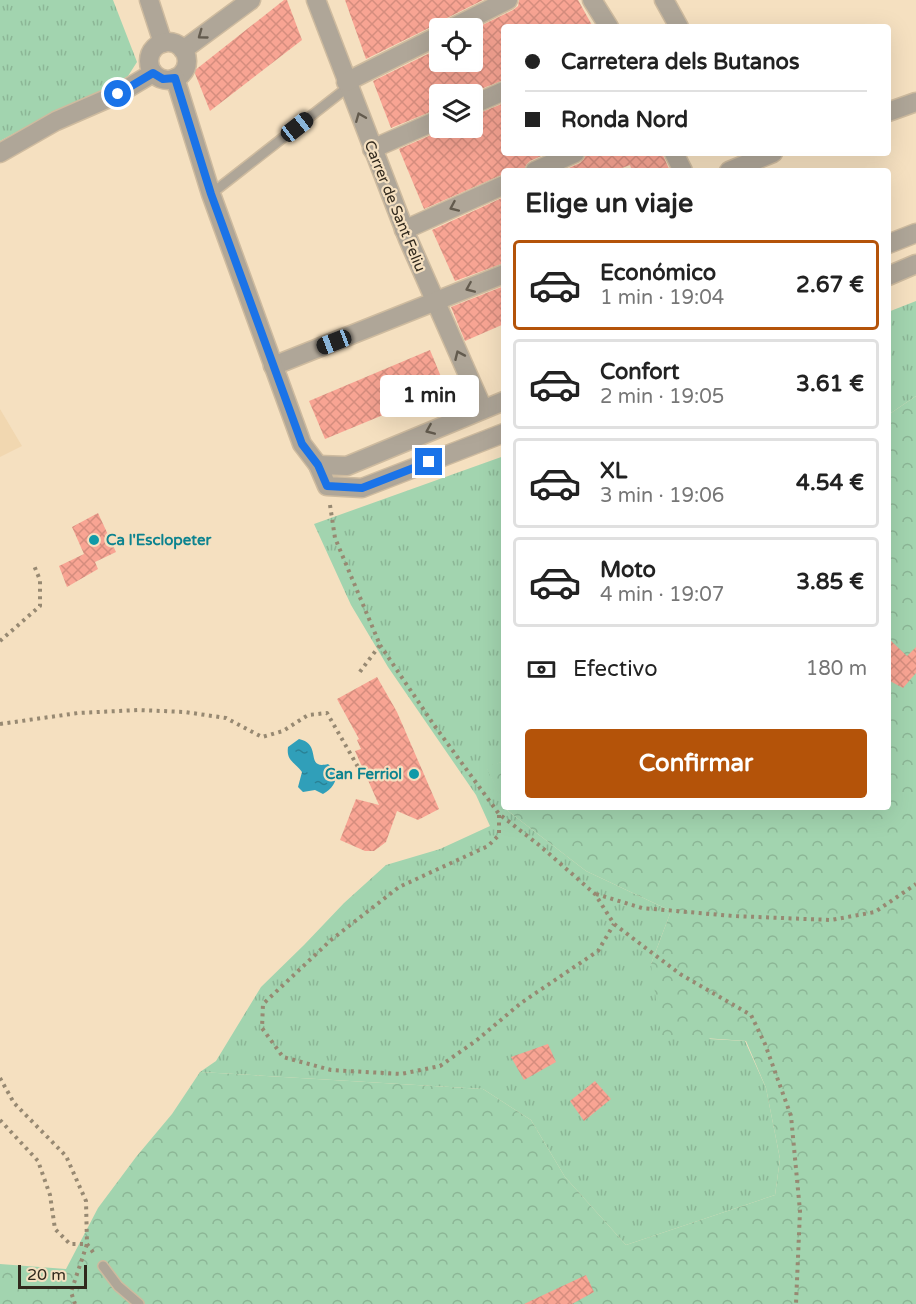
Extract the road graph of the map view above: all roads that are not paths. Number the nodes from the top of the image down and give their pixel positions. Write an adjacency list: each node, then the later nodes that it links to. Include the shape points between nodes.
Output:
1 (149, 0): 11 (street)
2 (251, 0): 12 (street, one-way to 12)
3 (315, 0): 15 (street, Carrer de Sant Feliu)
4 (508, 0): 7 (street)
5 (592, 0): 8 (street)
6 (664, 0): 9 (street)
7 (473, 18)
8 (607, 24)
9 (677, 24)
10 (429, 41): 15 (street)
11 (163, 43): 12 (street, via 174,43); 13 (street, via 150,56)
12 (183, 50): 14 (street, via 186,64)
13 (153, 73): 14 (street, via 163,79); 22 (street)
14 (175, 78): 29 (street)
15 (347, 84): 21 (street, Carrer de Sant Feliu, one-way to 15); 29 (lane)
16 (501, 92): 17 (street)
17 (483, 100)
18 (916, 102): 19 (street)
19 (891, 111)
20 (429, 124): 21 (street)
21 (372, 149): 30 (street, Carrer de Sant Feliu)
22 (0, 153)
23 (568, 156): 26 (street)
24 (766, 156): 25 (street)
25 (752, 162): 27 (street)
26 (542, 168)
27 (737, 168)
28 (501, 186): 30 (street, one-way to 30)
29 (211, 194): 37 (street)
30 (404, 230): 36 (street, Carrer de Sant Feliu)
31 (916, 233): 32 (street)
32 (891, 243)
33 (916, 264): 35 (street)
34 (501, 275): 36 (street, one-way to 36)
35 (891, 275)
36 (435, 303): 37 (street); 39 (street, Carrer de Sant Feliu, one-way to 36)
37 (273, 366): 41 (street, via 302,444)
38 (501, 402): 39 (street)
39 (483, 409): 41 (street, one-way to 41, via 347,466)
40 (501, 434): 41 (street, via 362,488 327,486)
41 (318, 465)
42 (103, 1266): 43 (lane)
43 (139, 1304)

